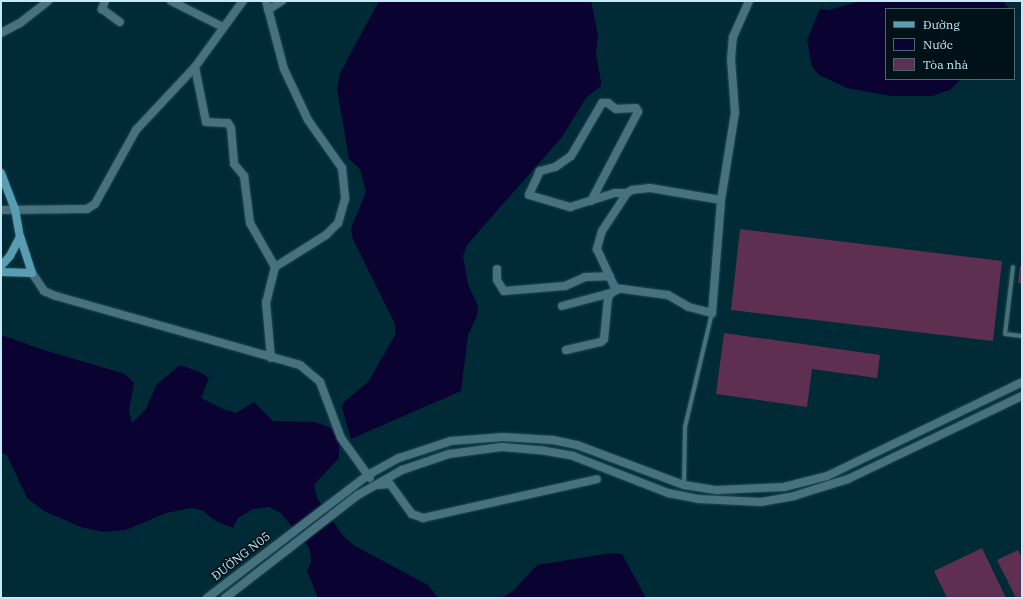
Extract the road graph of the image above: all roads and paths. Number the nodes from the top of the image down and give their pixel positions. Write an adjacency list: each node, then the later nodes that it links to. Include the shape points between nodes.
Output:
1 (48, 1): 11 (street, via 20,23)
2 (105, 1): 9 (street, via 102,9)
3 (171, 1): 10 (street)
4 (243, 1): 10 (street)
5 (266, 1): 8 (street)
6 (282, 1): 8 (street)
7 (749, 1): 15 (street, via 733,37 731,59 735,113)
8 (268, 10): 21 (street, via 284,69 308,120 342,168 345,199 338,223 326,235)
9 (120, 22)
10 (223, 27): 12 (street)
11 (1, 33)
12 (195, 67): 17 (street, via 136,130 95,204 87,209); 21 (street, via 206,122 228,123 231,128 234,164 244,176 250,223)
13 (1, 173): 17 (main road)
14 (627, 193): 15 (street, via 650,188); 16 (street); 26 (street, via 602,231 597,249)
15 (721, 200): 29 (street)
16 (591, 201): 16 (street, via 570,207 529,195 540,171 555,167 570,156 602,103 608,103 616,109 636,108 638,112)
17 (15, 209): 18 (street); 19 (main road)
18 (1, 210)
19 (20, 237): 20 (main road, via 10,256); 25 (main road)
20 (1, 266)
21 (275, 267): 32 (street, via 266,302)
22 (1013, 267): 30 (lane, via 1005,334)
23 (498, 269): 26 (street, via 497,280 504,291 565,286 585,277)
24 (1, 272): 25 (main road)
25 (32, 273): 32 (street, via 44,291 56,296)
26 (610, 276): 27 (street)
27 (614, 292): 28 (street); 29 (street, via 637,290 668,296 689,307); 31 (street, via 608,298 604,339 601,342)
28 (562, 306)
29 (712, 313): 39 (lane, via 685,427)
30 (1022, 336)
31 (566, 350)
32 (271, 358): 36 (street, via 300,365 320,382 341,438)
33 (1020, 383): 34 (street); 39 (street, ĐƯỜNG N05, via 827,476 784,487 755,489 717,490)
34 (1022, 392)
35 (1022, 396): 38 (street, ĐƯỜNG N05, via 848,479 794,496 760,502 698,499 668,493 573,456 502,447 476,449 422,461)
36 (368, 475): 38 (street); 39 (street, ĐƯỜNG N05, via 399,458 451,441 521,437 577,445); 40 (street, ĐƯỜNG N05, via 290,532)
37 (596, 479): 38 (street, via 423,518 412,514 390,484)
38 (375, 485): 41 (street, ĐƯỜNG N05, via 333,514)
39 (684, 485)
40 (207, 598)
41 (225, 598)

